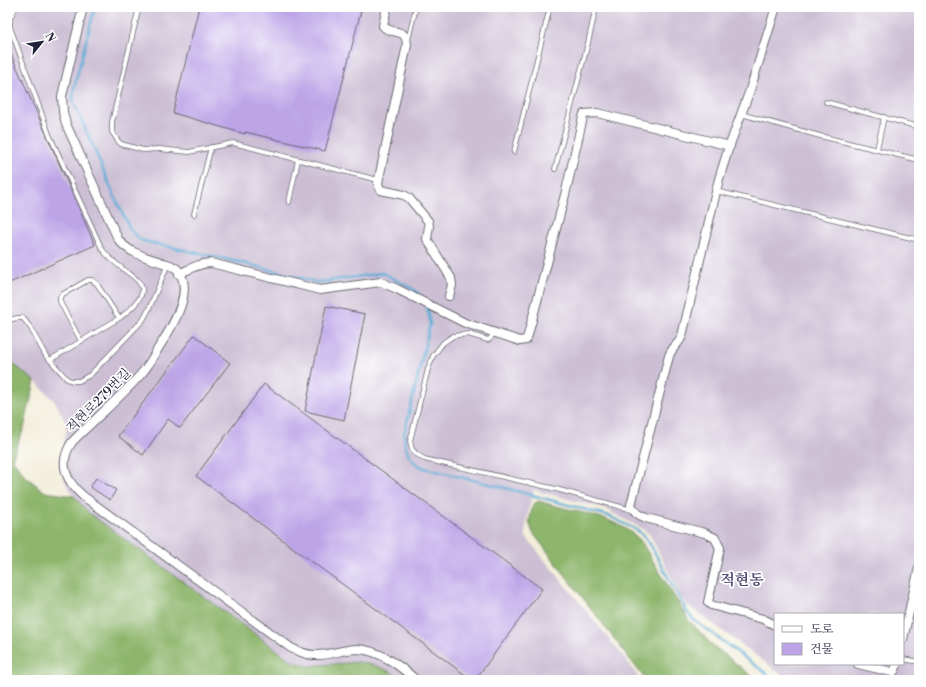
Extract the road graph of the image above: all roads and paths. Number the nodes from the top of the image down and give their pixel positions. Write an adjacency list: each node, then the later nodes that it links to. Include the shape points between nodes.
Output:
1 (16, 7): 29 (lane, via 10,18 10,27 49,134 102,249 112,262 143,288 140,299)
2 (83, 7): 26 (street, via 62,96 66,124 123,246 132,252)
3 (138, 7): 15 (lane, via 111,127 115,138 122,144 148,151 159,149 189,152)
4 (387, 7): 9 (street, via 383,26 403,33 407,38)
5 (416, 7): 9 (lane)
6 (550, 7): 17 (lane)
7 (596, 7): 20 (lane)
8 (776, 7): 11 (street)
9 (407, 45): 21 (street)
10 (826, 102): 12 (lane)
11 (741, 114): 14 (street); 16 (lane)
12 (884, 117): 13 (lane); 16 (lane)
13 (919, 126)
14 (730, 146): 22 (street); 31 (street, via 597,113 584,114 526,340 520,341)
15 (211, 147): 18 (lane, via 233,143); 24 (lane)
16 (877, 150): 19 (lane)
17 (514, 152)
18 (298, 160): 21 (lane); 23 (lane)
19 (919, 160)
20 (555, 169)
21 (379, 180): 28 (street, via 381,190 404,195 426,217 429,226 427,239 451,278)
22 (716, 191): 25 (lane); 34 (street, via 682,336 673,347 667,364 632,500)
23 (289, 202)
24 (194, 214)
25 (919, 240)
26 (168, 264): 27 (street, via 177,269); 33 (lane, via 143,320 90,375 79,382 72,381 67,379)
27 (179, 274): 31 (street, via 200,264 211,263 311,288 326,289 381,282 459,320); 42 (street, 적현로279번길, via 184,288 178,315 169,332 141,374 72,442 64,459 68,480 82,496 291,648 316,656 346,650 367,650 389,660)
28 (449, 296)
29 (119, 318): 32 (lane); 32 (lane, via 92,280 63,294 59,300)
30 (7, 320): 33 (lane, via 23,318)
31 (493, 332): 34 (lane, via 488,340 468,334 453,336 443,343 433,356 411,434 415,453 424,459 556,489)
32 (81, 341): 33 (lane)
33 (50, 360)
34 (633, 510): 36 (street, via 646,518 705,533 715,538 720,548 708,602)
35 (919, 568): 37 (street)
36 (774, 625)
37 (904, 634)
38 (904, 659): 39 (lane)
39 (919, 662)
40 (862, 665): 41 (street, via 892,672)
41 (896, 667): 43 (lane)
42 (416, 680)
43 (893, 680)

